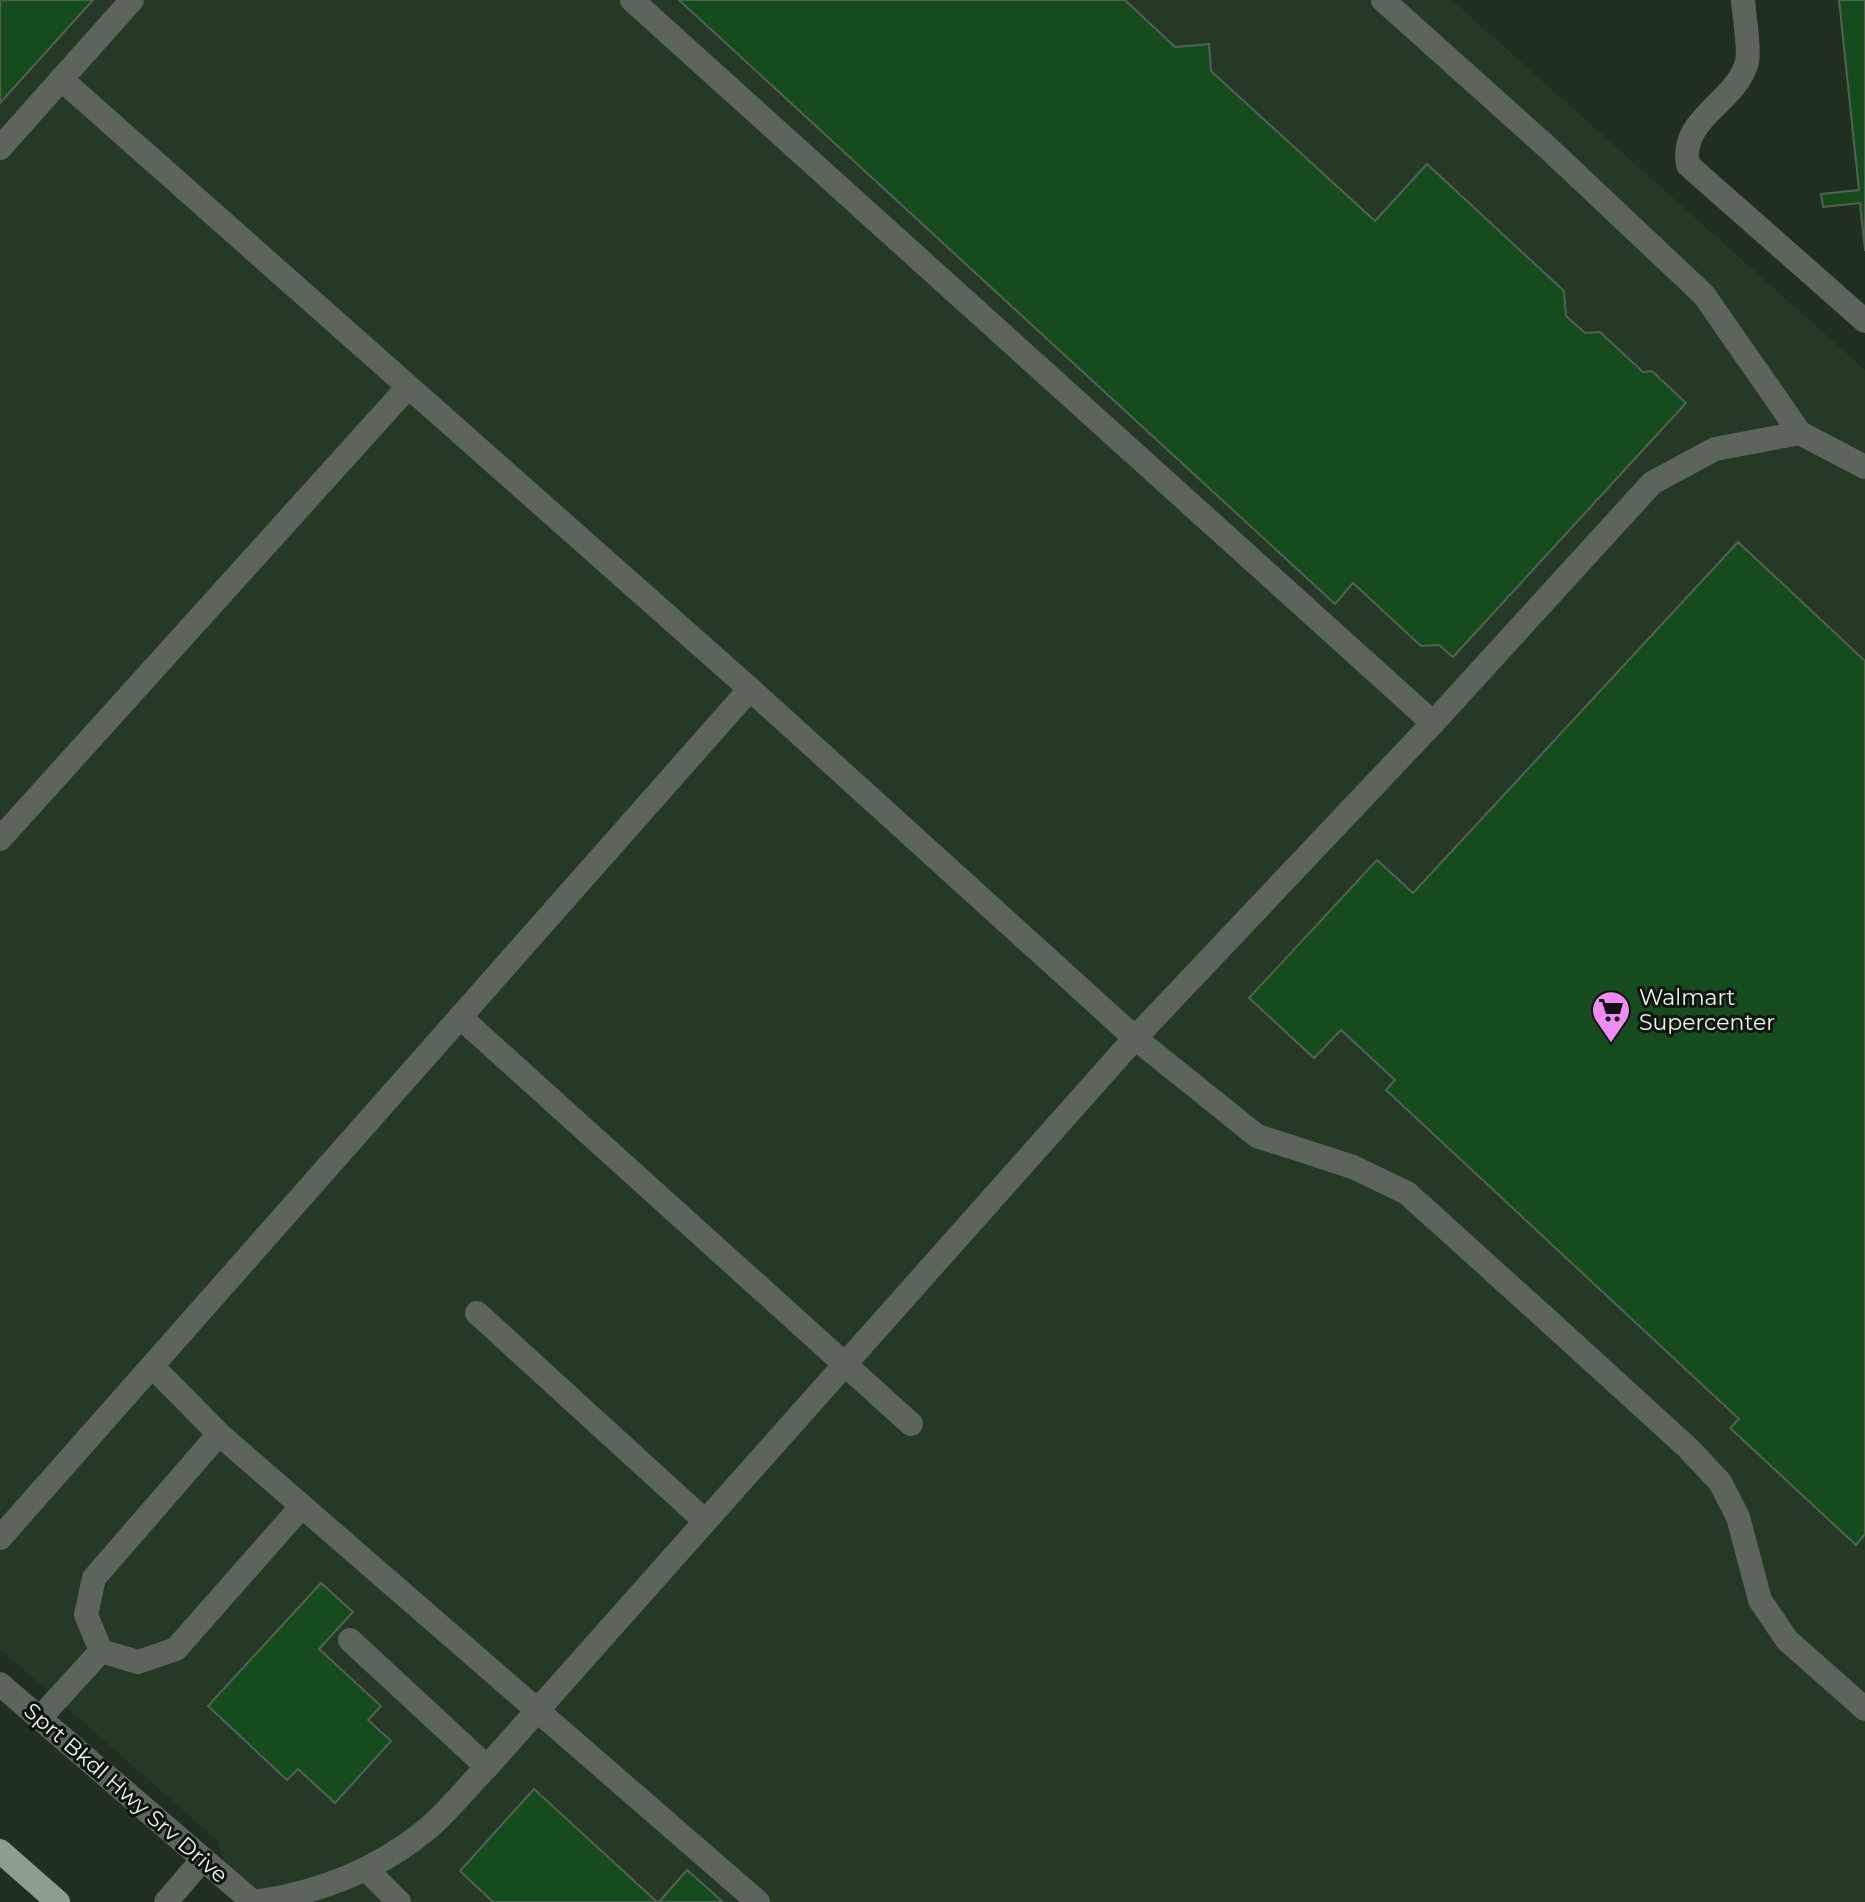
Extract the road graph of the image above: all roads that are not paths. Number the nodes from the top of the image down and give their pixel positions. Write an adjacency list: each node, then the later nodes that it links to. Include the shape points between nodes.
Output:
1 (132, 0): 5 (street)
2 (632, 0): 12 (street)
3 (1383, 0): 9 (street, via 1704,295)
4 (1743, 0): 7 (street, via 1747,61 1737,82 1692,131 1685,151 1688,165)
5 (61, 79): 6 (street); 8 (street)
6 (0, 148)
7 (1865, 321)
8 (408, 387): 11 (street); 13 (street)
9 (1800, 433): 10 (street); 12 (street, via 1715,449 1652,483)
10 (1865, 467)
11 (750, 689): 14 (street); 15 (street)
12 (1433, 723): 15 (street)
13 (0, 839)
14 (460, 1017): 17 (street); 18 (street)
15 (1135, 1038): 17 (street); 28 (street, via 1257,1136 1353,1167 1407,1193 1688,1448 1720,1482 1738,1517 1760,1600 1778,1627)
16 (477, 1313): 22 (street)
17 (844, 1364): 19 (street); 22 (street)
18 (153, 1367): 20 (street); 23 (street)
19 (911, 1424)
20 (219, 1434): 21 (street); 25 (street, via 94,1578 86,1615)
21 (302, 1506): 25 (street, via 176,1649 138,1662); 27 (street)
22 (705, 1521): 27 (street)
23 (0, 1538)
24 (350, 1640): 30 (street)
25 (101, 1651): 29 (street)
26 (0, 1684): 29 (street, Sprt Bkdl Hwy Srv Drive)
27 (538, 1709): 30 (street); 38 (street)
28 (1865, 1709)
29 (39, 1719): 32 (street, Sprt Bkdl Hwy Srv Drive)
30 (487, 1767): 33 (street, via 427,1830)
31 (0, 1851): 34 (main road)
32 (203, 1859): 35 (street); 36 (street, Sprt Bkdl Hwy Srv Drive)
33 (367, 1870): 36 (street, via 296,1896); 37 (street)
34 (58, 1902)
35 (166, 1902)
36 (254, 1902)
37 (399, 1902)
38 (758, 1902)

